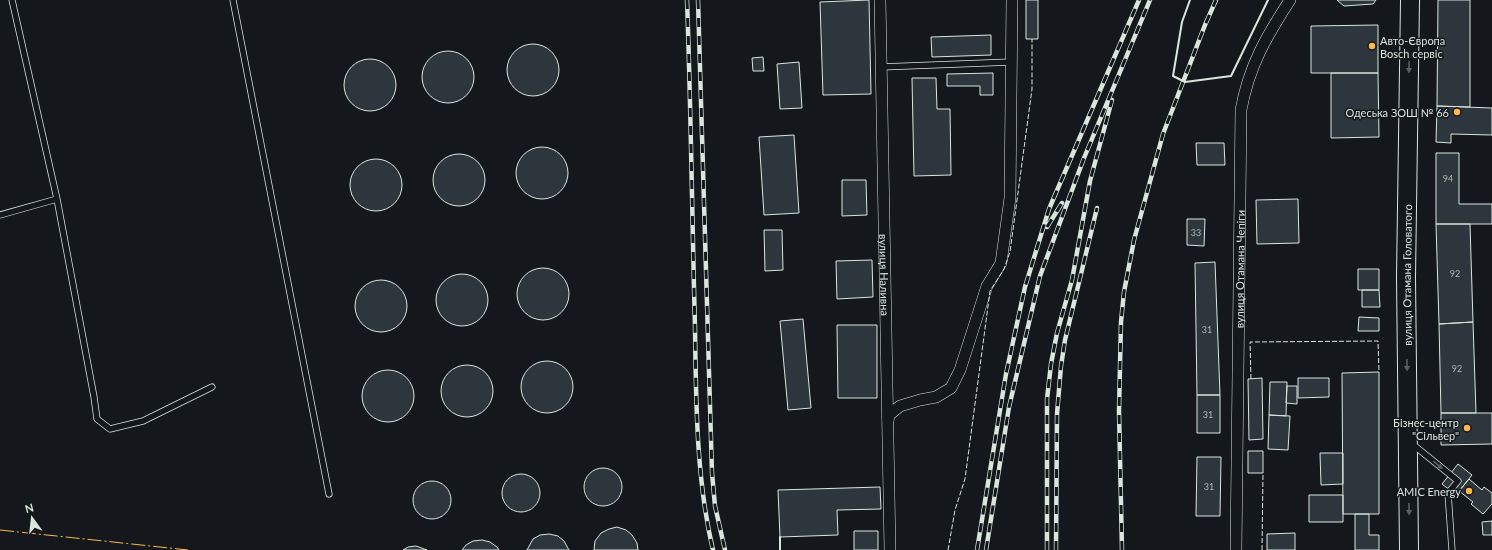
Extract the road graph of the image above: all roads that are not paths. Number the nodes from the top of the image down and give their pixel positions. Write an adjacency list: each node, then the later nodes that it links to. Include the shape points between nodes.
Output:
1 (12, 0): 9 (lane)
2 (233, 0): 14 (lane)
3 (880, 0): 8 (street, вулиця Наливна)
4 (1012, 0): 7 (street)
5 (1290, 0): 16 (street, вулиця Отамана Чепіги, via 1258,53 1244,91 1241,110)
6 (1410, 0): 13 (main road, вулиця Отамана Головатого, one-way to 13, via 1406,278)
7 (1011, 62): 8 (lane); 12 (street, via 1010,198 1001,263 986,286 960,370 951,388 936,397 900,406 889,415)
8 (880, 66): 12 (street, вулиця Наливна)
9 (57, 199): 10 (lane); 11 (lane, via 97,419 110,429 142,421)
10 (0, 215)
11 (212, 387)
12 (887, 424): 15 (street, вулиця Наливна)
13 (1408, 440): 17 (main road, вулиця Отамана Головатого, one-way to 17); 18 (lane, one-way to 18, via 1458,481 1448,493)
14 (329, 494)
15 (890, 550)
16 (1236, 550)
17 (1410, 550)
18 (1452, 550)

